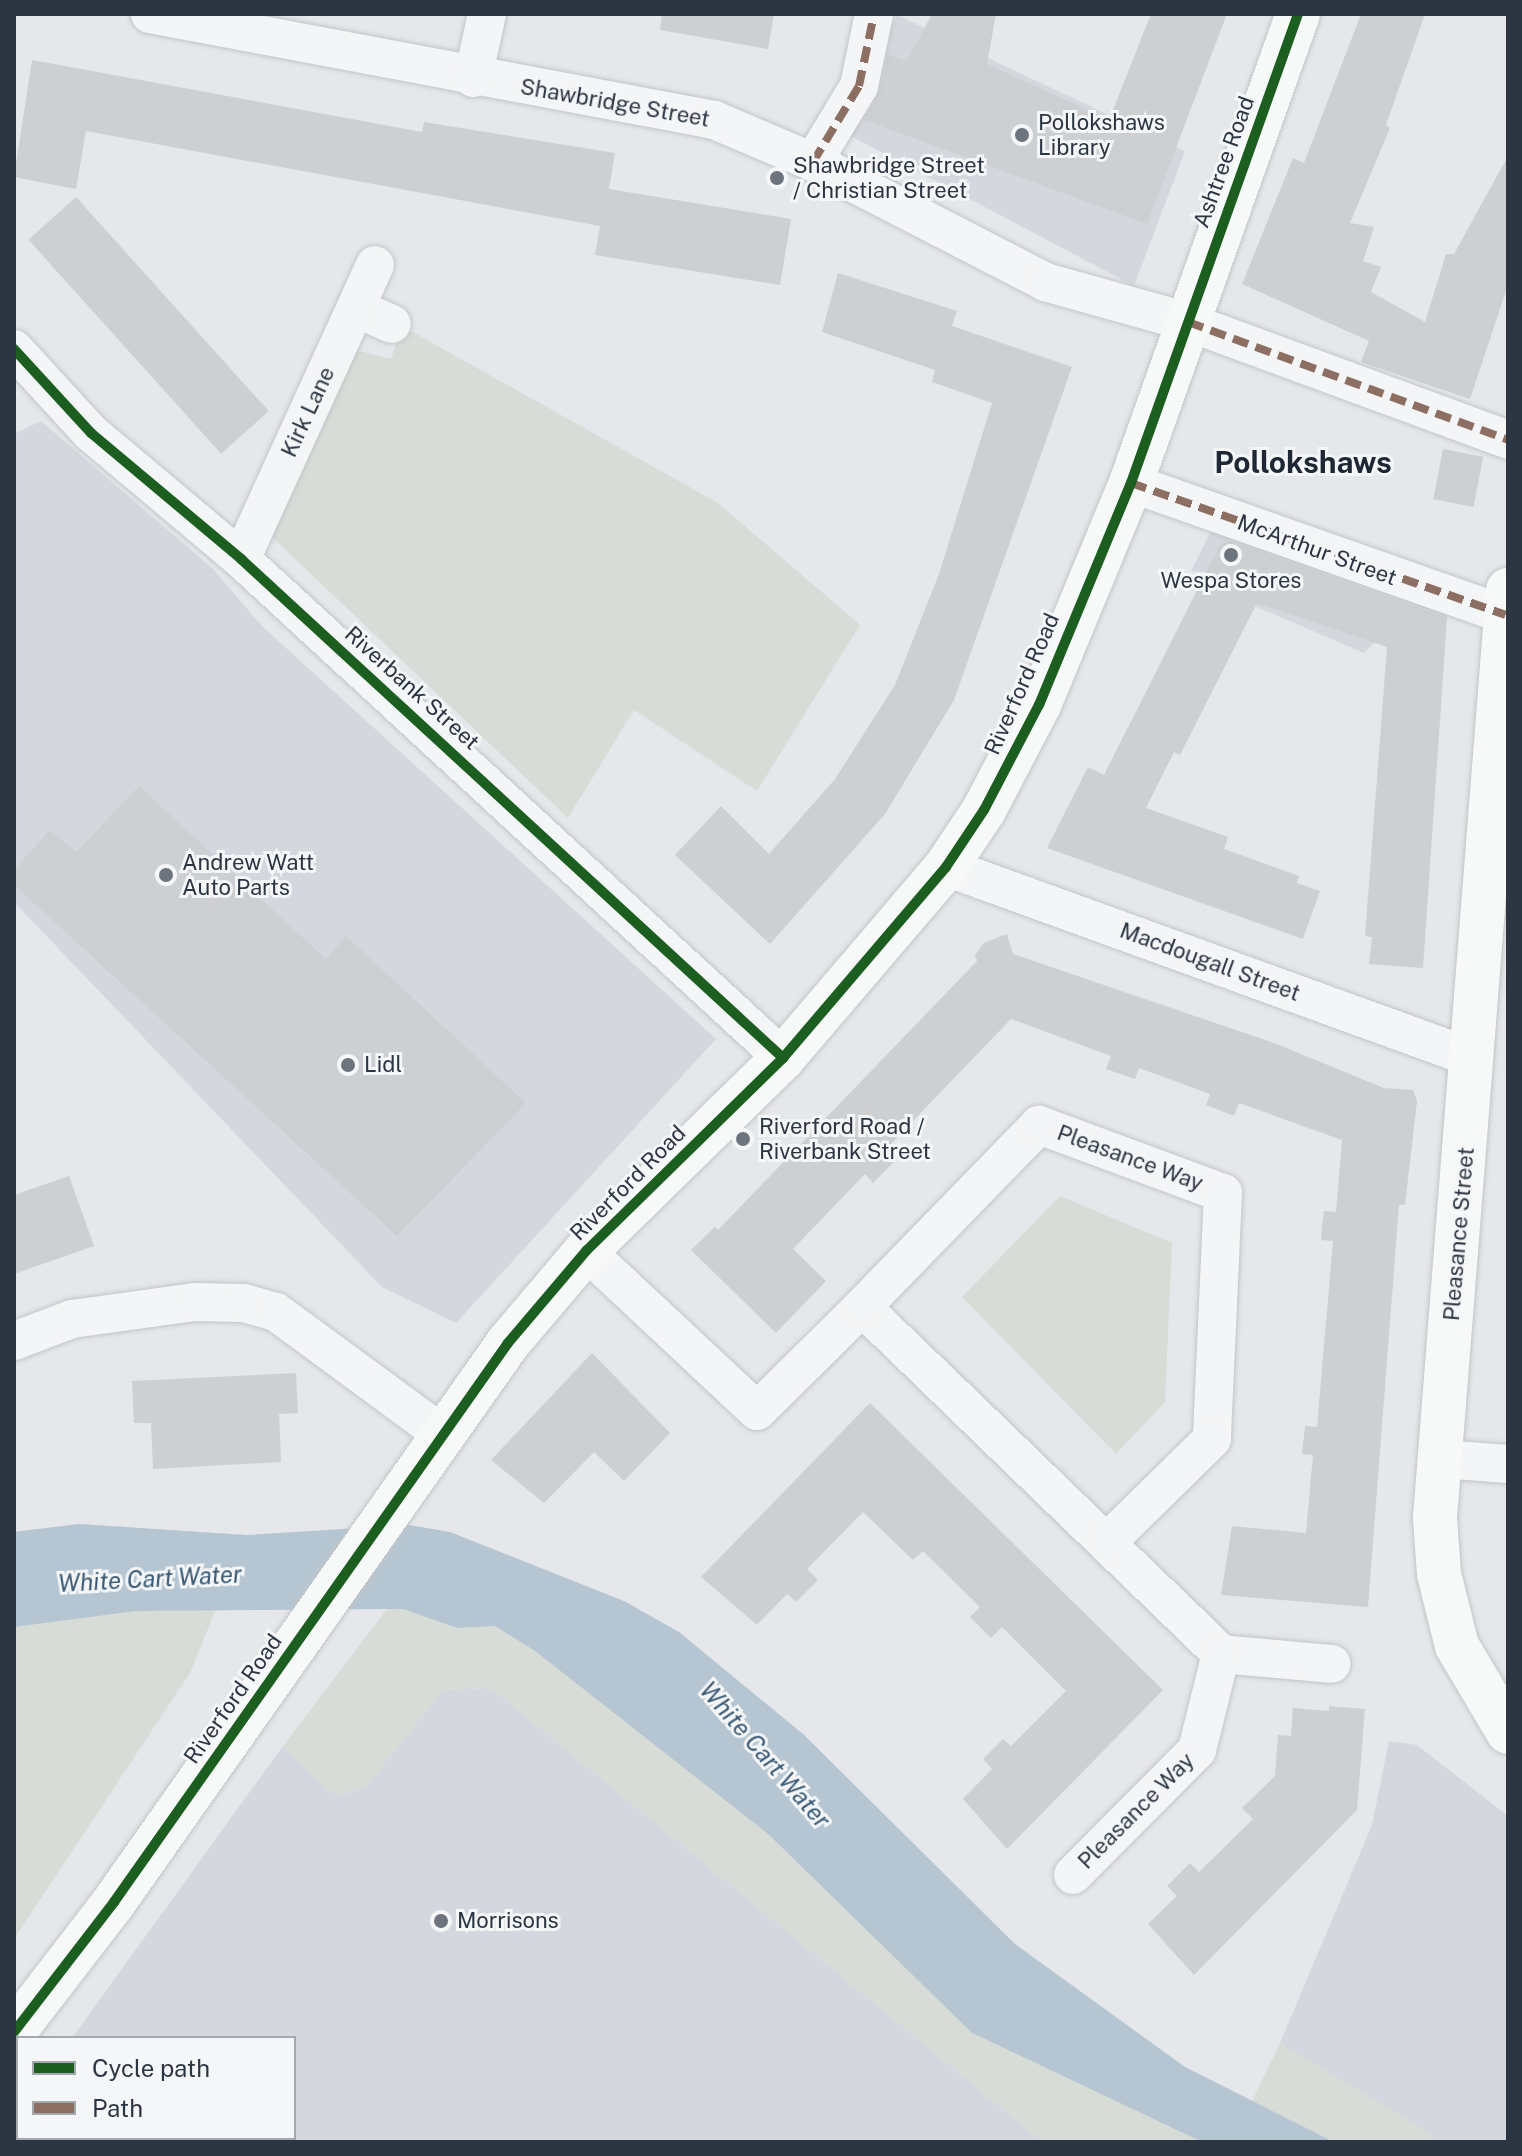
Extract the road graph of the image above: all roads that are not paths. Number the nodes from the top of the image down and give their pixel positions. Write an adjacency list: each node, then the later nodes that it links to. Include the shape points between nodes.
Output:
1 (150, 14): 5 (street, Shawbridge Street)
2 (487, 14): 5 (street)
3 (874, 14): 6 (street, via 859,86)
4 (1298, 14): 9 (street, Ashtree Road)
5 (473, 78): 6 (street, Shawbridge Street, via 714,120)
6 (813, 162): 9 (street, Shawbridge Street, via 1045,282)
7 (375, 265): 8 (street, Kirk Lane)
8 (356, 308): 10 (street); 14 (street, Kirk Lane)
9 (1188, 322): 12 (street, Shawbridge Street); 13 (street, Riverford Road)
10 (392, 324)
11 (14, 349): 14 (street, Riverbank Street, via 91,433)
12 (1508, 440)
13 (1131, 483): 15 (street, McArthur Street); 17 (street, Riverford Road, via 1039,705 984,810)
14 (241, 559): 18 (street, Riverbank Street)
15 (1506, 602): 16 (street, Pleasance Street)
16 (1503, 722): 19 (street, Pleasance Street)
17 (946, 867): 18 (street, Riverford Road); 19 (street, Macdougall Street)
18 (783, 1058): 20 (street, Riverford Road)
19 (1473, 1058): 24 (street, Pleasance Street)
20 (586, 1251): 21 (street, Pleasance Way, via 757,1411); 23 (street, Riverford Road)
21 (862, 1307): 26 (street); 26 (street, Pleasance Way, via 1039,1125 1223,1193 1212,1439)
22 (14, 1341): 23 (street, via 72,1319 195,1302 244,1303 276,1312)
23 (441, 1433): 31 (street, Riverford Road, via 410,1485 114,1902)
24 (1442, 1459): 25 (street); 29 (street, Pleasance Street, via 1435,1518 1447,1613 1476,1686)
25 (1508, 1464)
26 (1106, 1543): 27 (street)
27 (1221, 1654): 28 (street); 30 (street, Pleasance Way, via 1197,1750)
28 (1332, 1664)
29 (1508, 1732)
30 (1073, 1875)
31 (14, 2032)

